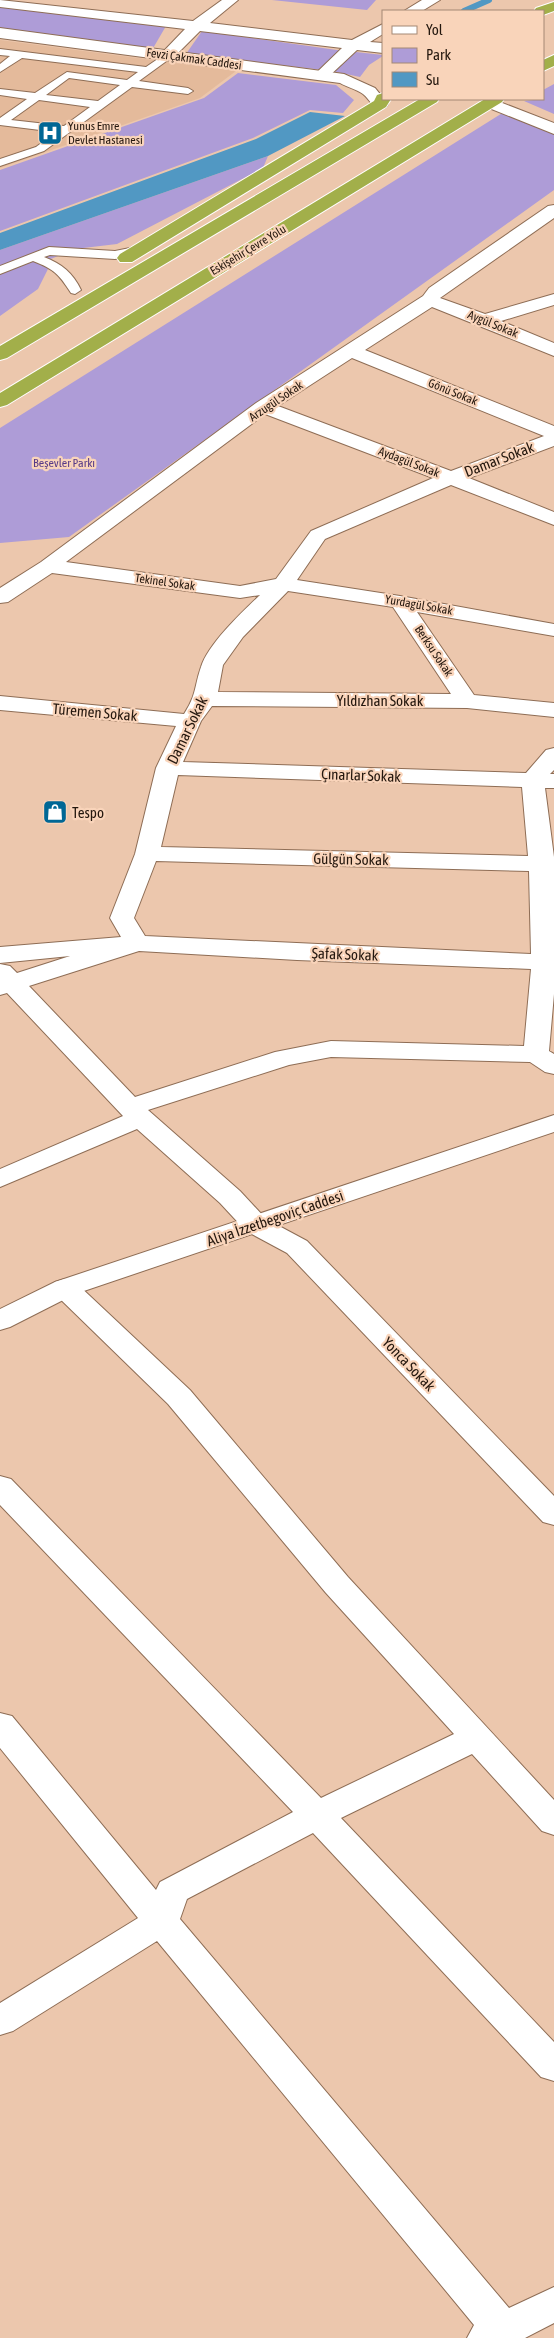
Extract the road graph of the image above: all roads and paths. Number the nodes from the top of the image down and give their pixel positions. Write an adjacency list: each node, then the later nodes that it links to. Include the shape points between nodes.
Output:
1 (231, 0): 6 (street)
2 (433, 0): 5 (street)
3 (0, 3): 4 (street)
4 (45, 4): 6 (street)
5 (413, 10)
6 (198, 25): 9 (street); 13 (street)
7 (382, 29): 9 (street)
8 (0, 33): 13 (street, Fevzi Çakmak Caddesi)
9 (352, 46): 10 (street); 16 (street)
10 (382, 48)
11 (0, 52): 12 (lane)
12 (20, 54): 14 (lane); 15 (lane)
13 (168, 55): 15 (lane); 16 (street, Fevzi Çakmak Caddesi)
14 (0, 69)
15 (148, 70): 17 (lane)
16 (321, 76): 22 (street, Fevzi Çakmak Caddesi, via 344,79)
17 (131, 82): 18 (lane); 20 (lane, via 67,75); 24 (lane)
18 (188, 91)
19 (2, 92): 20 (lane)
20 (36, 96): 24 (lane); 25 (lane)
21 (429, 100): 42 (highway)
22 (381, 101): 30 (highway)
23 (493, 101): 26 (street); 43 (highway, Eskişehir Çevre Yolu)
24 (100, 105): 27 (lane)
25 (0, 122): 27 (lane)
26 (554, 129)
27 (66, 130): 28 (lane, via 40,149)
28 (0, 163)
29 (552, 215): 37 (street, Arzugül Sokak, via 435,292)
30 (140, 250): 31 (lane, via 116,255 49,251); 33 (highway)
31 (33, 257): 32 (lane); 35 (lane, via 56,265 66,273)
32 (0, 270)
33 (108, 270)
34 (91, 280): 35 (highway)
35 (75, 290): 39 (highway)
36 (554, 299): 38 (street)
37 (430, 300): 38 (street, Aygül Sokak); 41 (street, Arzugül Sokak)
38 (484, 320): 40 (street, Aygül Sokak)
39 (0, 337)
40 (554, 350)
41 (352, 351): 44 (street, Arzugül Sokak); 45 (street, Gönü Sokak)
42 (0, 354)
43 (0, 401)
44 (263, 407): 47 (street, Aydagül Sokak); 49 (street, Arzugül Sokak)
45 (554, 433)
46 (554, 439): 47 (street, Damar Sokak)
47 (451, 478): 48 (street, Aydagül Sokak); 50 (street, Damar Sokak, via 318,535)
48 (554, 519)
49 (48, 566): 50 (street, Tekinel Sokak, via 240,592); 51 (street, Arzugül Sokak)
50 (283, 584): 52 (street, Yurdagül Sokak); 54 (street, Damar Sokak, via 235,632 212,665)
51 (0, 596)
52 (400, 602): 53 (street, Yurdagül Sokak); 55 (street, Berksu Sokak)
53 (554, 630)
54 (205, 699): 55 (street, Yıldızhan Sokak); 58 (street, Damar Sokak)
55 (467, 701): 57 (street, Yıldızhan Sokak)
56 (0, 704): 58 (street, Türemen Sokak)
57 (554, 710)
58 (190, 722): 60 (street, Damar Sokak)
59 (554, 755): 61 (street)
60 (168, 768): 61 (street, Çınarlar Sokak); 62 (street, Damar Sokak)
61 (543, 781): 63 (street)
62 (147, 854): 63 (street, Gülgün Sokak); 64 (street, Damar Sokak, via 122,918)
63 (547, 864): 66 (street)
64 (137, 943): 65 (street); 66 (street, Şafak Sokak); 67 (street)
65 (0, 955)
66 (549, 962): 68 (street)
67 (3, 980): 69 (street, Yonca Sokak)
68 (545, 1060): 69 (street, via 330,1050 284,1058)
69 (136, 1112): 71 (street); 72 (street, Yonca Sokak, via 230,1197)
70 (554, 1123): 72 (street, Aliya İzzetbegoviç Caddesi)
71 (0, 1179)
72 (256, 1225): 73 (street, Aliya İzzetbegoviç Caddesi); 76 (street, Yonca Sokak, via 297,1247)
73 (65, 1288): 74 (street, Aliya İzzetbegoviç Caddesi); 78 (street, via 179,1397 337,1585)
74 (0, 1321)
75 (0, 1486): 79 (street)
76 (554, 1515)
77 (0, 1725): 81 (street)
78 (476, 1737): 79 (street); 80 (street)
79 (317, 1815): 81 (street, via 173,1891); 83 (street)
80 (554, 1822)
81 (161, 1921): 82 (street); 85 (street)
82 (0, 2021)
83 (554, 2066)
84 (554, 2304): 85 (street)
85 (495, 2334)

